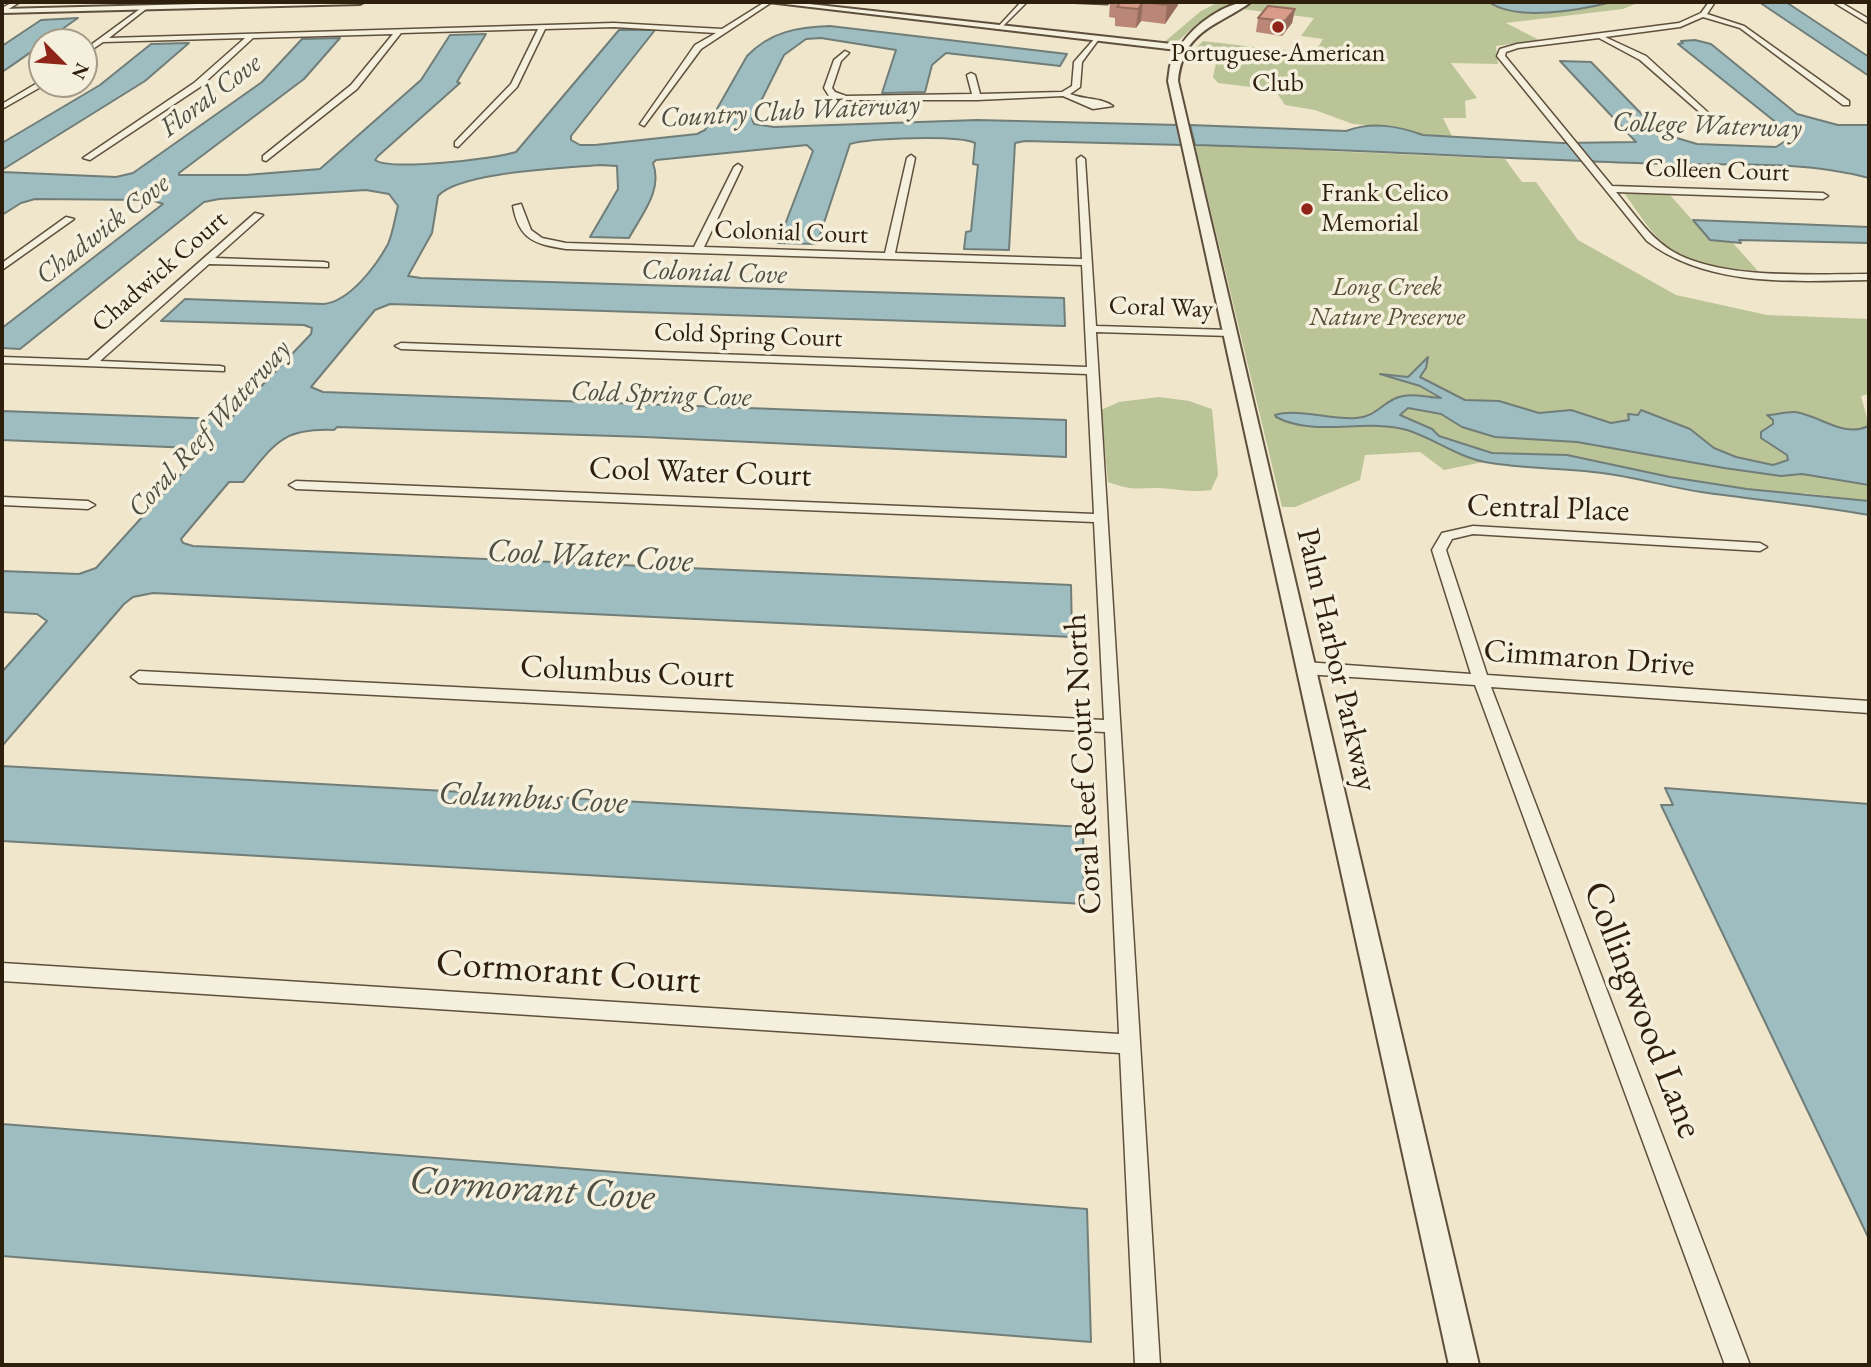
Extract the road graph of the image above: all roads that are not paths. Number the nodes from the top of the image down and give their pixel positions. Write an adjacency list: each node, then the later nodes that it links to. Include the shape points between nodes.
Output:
1 (18, 2): 11 (street)
2 (360, 2): 10 (street)
3 (771, 2): 15 (street); 16 (street)
4 (1024, 2): 15 (street)
5 (1066, 2): 6 (street)
6 (1107, 2)
7 (1247, 2): 23 (street, Palm Harbor Parkway, via 1206,24)
8 (1712, 2): 12 (street)
9 (1836, 2): 13 (street)
10 (144, 8): 11 (street); 21 (street)
11 (2, 11)
12 (1702, 15): 19 (street, via 1674,26); 30 (street, via 1740,25)
13 (1869, 22)
14 (543, 27): 16 (street); 17 (street); 34 (street, via 514,85)
15 (998, 28): 20 (street)
16 (721, 31): 33 (street, via 693,53)
17 (398, 32): 18 (street); 36 (street, via 354,87)
18 (251, 36): 21 (street); 35 (street, via 203,82)
19 (1599, 37): 32 (street, via 1643,58); 40 (street, via 1517,46 1501,54)
20 (1096, 39): 23 (street); 27 (street, via 1078,62 1077,86)
21 (101, 40): 22 (street)
22 (98, 42)
23 (1183, 48): 53 (street, Palm Harbor Parkway, via 1173,81)
24 (845, 53): 28 (street, via 828,85 836,95 865,100)
25 (971, 75): 28 (street)
26 (28, 92): 31 (street)
27 (1064, 94): 28 (street); 29 (street)
28 (977, 98)
29 (1083, 101)
30 (1846, 103)
31 (2, 107)
32 (1711, 120)
33 (644, 124)
34 (458, 144)
35 (87, 158)
36 (266, 158)
37 (911, 158): 46 (street)
38 (1082, 159): 48 (street, Coral Reef Court North)
39 (738, 167): 45 (street)
40 (1609, 189): 41 (street, Colleen Court); 51 (street, via 1654,244 1690,263 1736,272)
41 (1823, 196)
42 (518, 205): 45 (street, Colonial Court, via 526,232 552,244)
43 (258, 215): 47 (street, Chadwick Court)
44 (69, 219): 50 (street)
45 (697, 251): 46 (street, Colonial Court)
46 (889, 256): 48 (street, Colonial Court)
47 (207, 261): 49 (street); 56 (street, Chadwick Court)
48 (1086, 262): 52 (street, Coral Reef Court North)
49 (324, 265)
50 (2, 267)
51 (1869, 277)
52 (1091, 329): 53 (street, Coral Way); 58 (street, Coral Reef Court North)
53 (1230, 334): 64 (street, Palm Harbor Parkway)
54 (401, 346): 58 (street, Cold Spring Court)
55 (2, 360): 56 (street)
56 (91, 363): 57 (street)
57 (220, 369)
58 (1093, 372): 62 (street, Coral Reef Court North)
59 (296, 485): 62 (street, Cool Water Court)
60 (2, 501): 61 (street)
61 (88, 505)
62 (1101, 518): 68 (street, Coral Reef Court North)
63 (1759, 547): 66 (street, Central Place, via 1497,530 1452,533 1440,545 1439,556)
64 (1305, 668): 66 (street, Cimmaron Drive); 72 (street, Palm Harbor Parkway)
65 (139, 677): 68 (street, Columbus Court)
66 (1481, 680): 67 (street, Cimmaron Drive); 73 (street, Collingwood Lane)
67 (1869, 707)
68 (1111, 726): 70 (street, Coral Reef Court North)
69 (2, 972): 70 (street, Cormorant Court)
70 (1131, 1044): 71 (street, Coral Reef Court North)
71 (1148, 1365)
72 (1464, 1365)
73 (1738, 1365)

